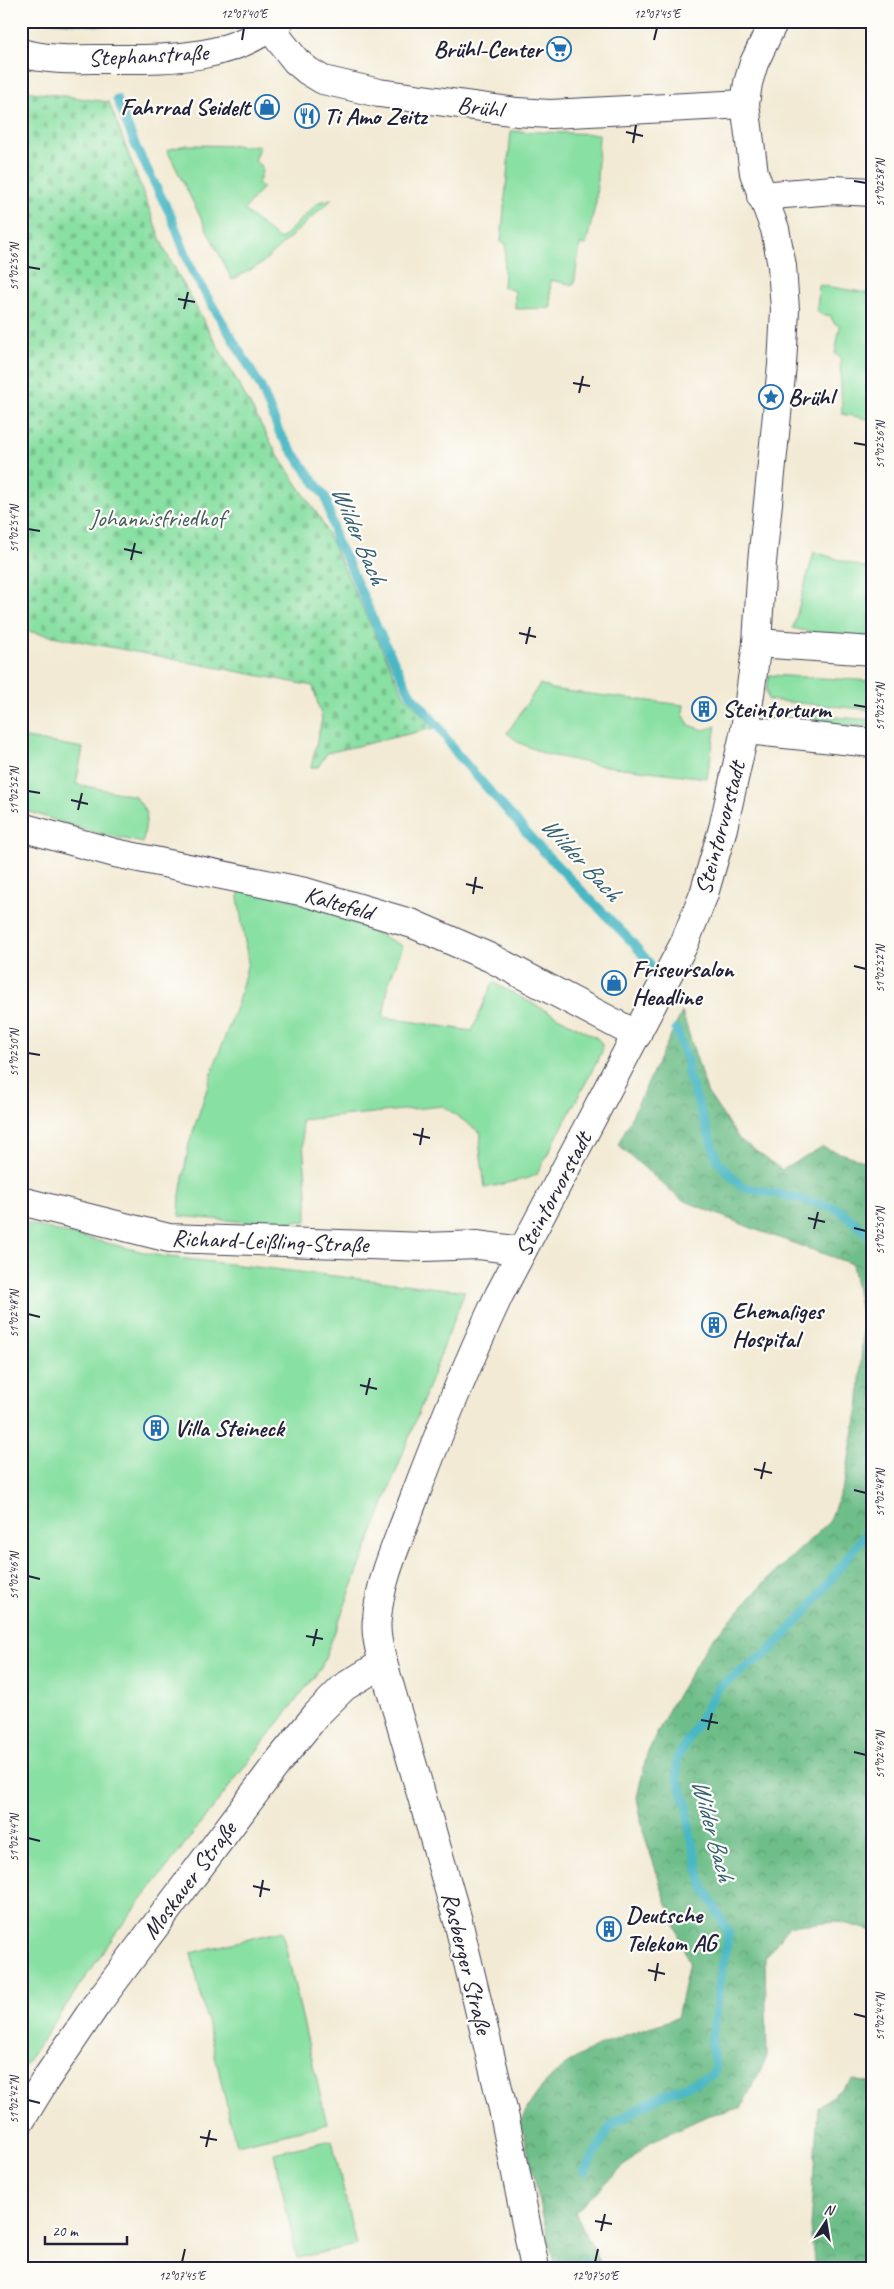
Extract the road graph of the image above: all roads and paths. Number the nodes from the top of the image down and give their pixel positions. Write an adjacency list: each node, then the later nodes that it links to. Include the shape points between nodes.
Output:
1 (774, 21): 4 (street, via 754,63)
2 (275, 25): 3 (street, Stephanstraße, via 238,45 200,56 61,59); 4 (street, Brühl, via 296,61 308,71 323,80 379,93 550,114)
3 (21, 53)
4 (744, 104): 6 (street, via 754,173)
5 (873, 192): 6 (street, via 833,190)
6 (761, 196): 7 (street, via 775,229 785,310)
7 (757, 642): 8 (street); 9 (street)
8 (873, 651)
9 (745, 730): 10 (street); 12 (street, Steintorvorstadt, via 704,894 675,963)
10 (873, 743)
11 (21, 827): 12 (street, Kaltefeld, via 115,853 305,892 413,924)
12 (641, 1029): 14 (street, Steintorvorstadt)
13 (21, 1201): 14 (street, Richard-Leißling-Straße, via 169,1238 478,1245)
14 (522, 1251): 15 (street, Steintorvorstadt, via 498,1295 440,1429 386,1574 377,1619 377,1639)
15 (383, 1663): 16 (street, Moskauer Straße, via 344,1687 278,1762 96,2005); 17 (street, Rasberger Straße, via 458,1921 503,2109)
16 (21, 2120)
17 (535, 2268)

